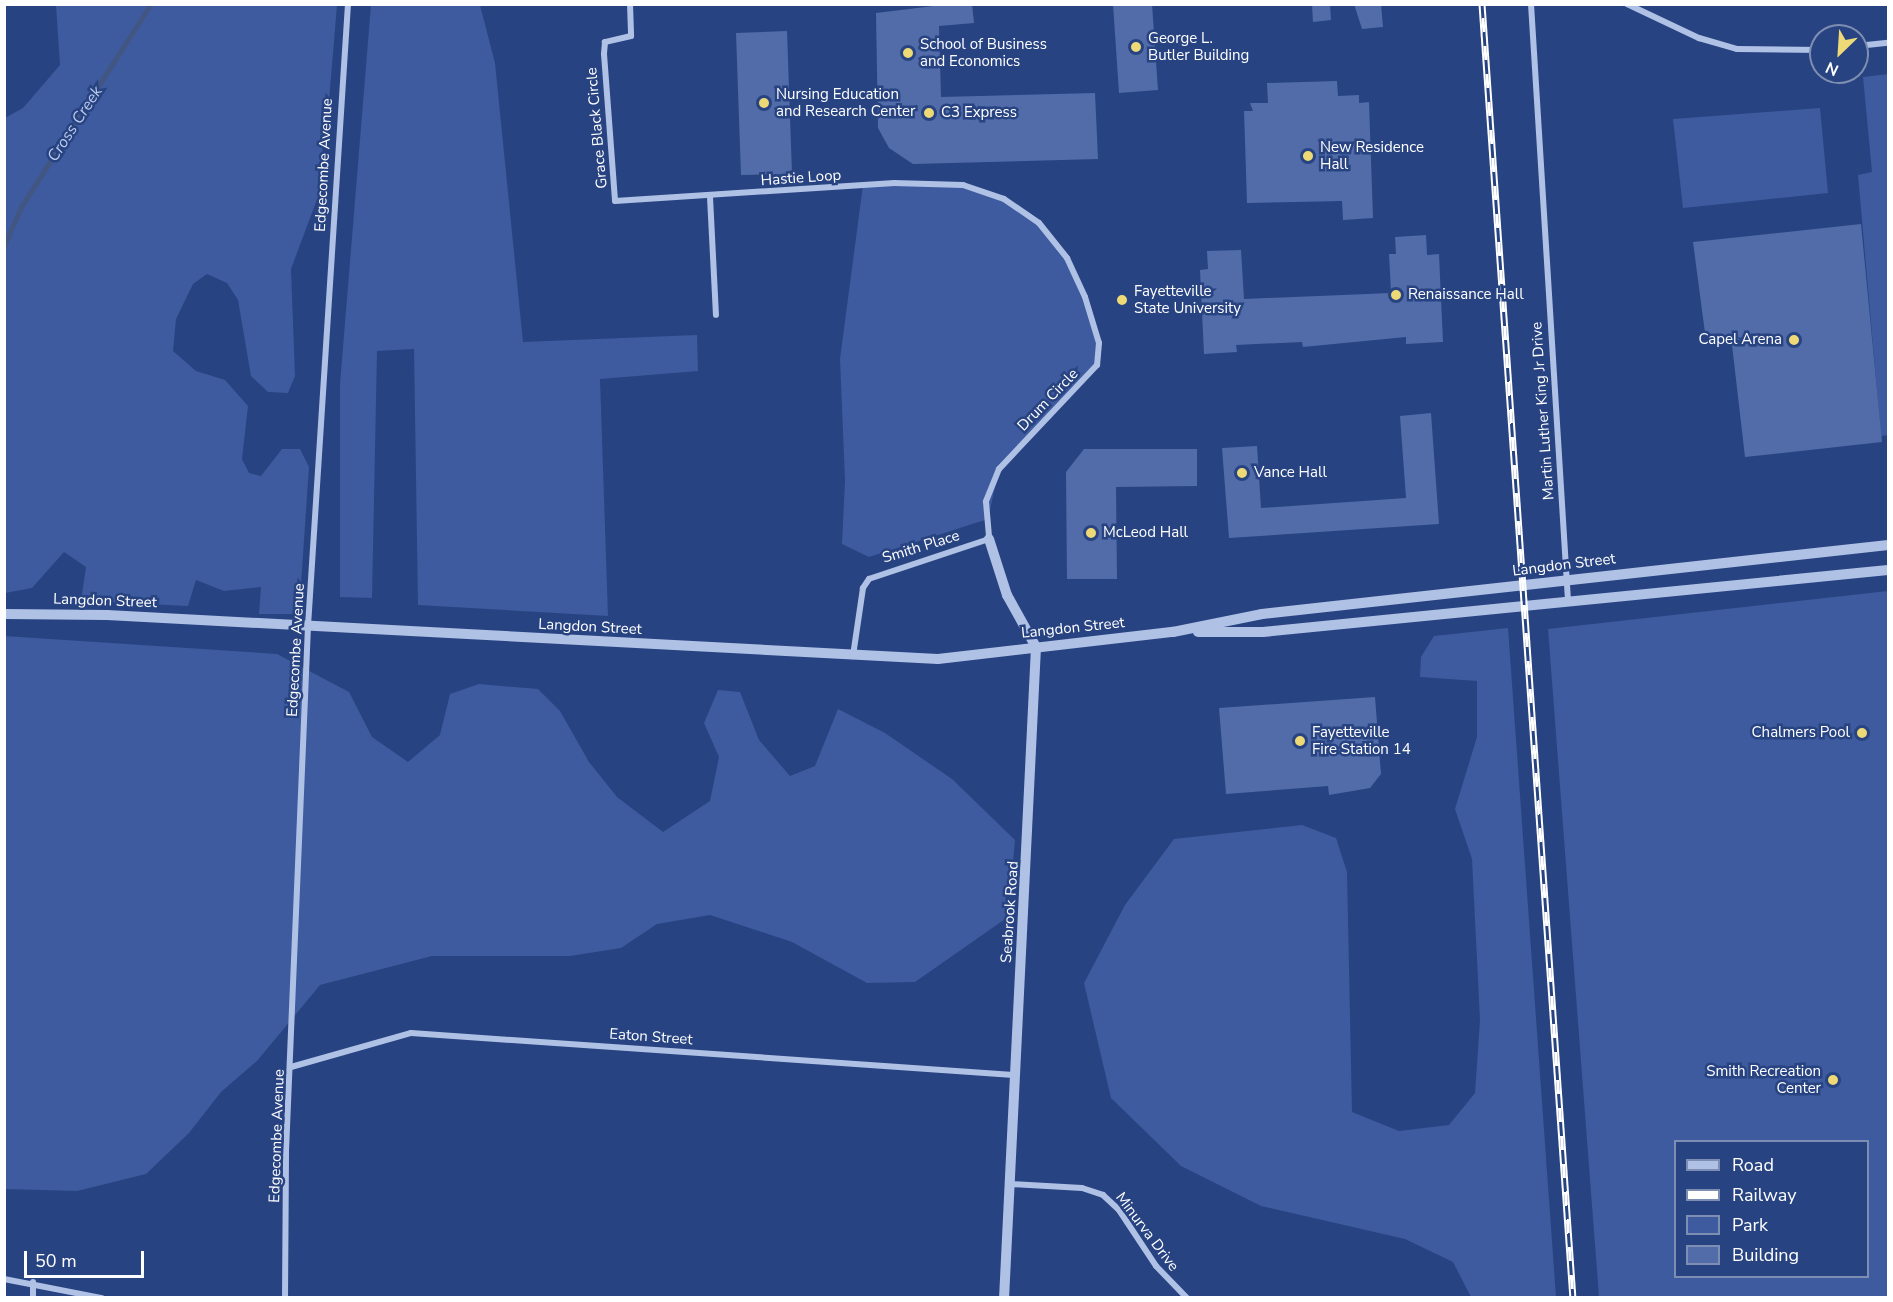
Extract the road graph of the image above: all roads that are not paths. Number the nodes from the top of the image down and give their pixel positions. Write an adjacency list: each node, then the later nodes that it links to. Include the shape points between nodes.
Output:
1 (348, 4): 17 (street, Edgecombe Avenue)
2 (630, 4): 9 (street, Grace Black Circle, via 631,36 605,42 604,54 615,201)
3 (1531, 4): 14 (street, Martin Luther King Jr Drive)
4 (1626, 4): 7 (street, via 1699,38 1737,49)
5 (1888, 43): 6 (street)
6 (1869, 45)
7 (1809, 50)
8 (894, 183): 9 (street, Hastie Loop); 11 (street, Drum Circle, via 963,185 1023,210 1067,258 1099,343 1097,365 999,470 986,502)
9 (710, 197): 10 (street)
10 (716, 315)
11 (989, 539): 19 (street, via 1007,595); 20 (street, Smith Place, via 889,569 870,579 863,588)
12 (1888, 545): 14 (street, Langdon Street)
13 (1888, 570): 15 (street, Langdon Street)
14 (1566, 579): 15 (street, Martin Luther King Jr Drive); 18 (street, Langdon Street, via 1262,614)
15 (1568, 601): 18 (street, Langdon Street, via 1263,632)
16 (4, 614): 17 (street, Langdon Street)
17 (309, 626): 20 (street, Langdon Street); 21 (street, Edgecombe Avenue)
18 (1173, 632): 19 (street, Langdon Street)
19 (1036, 647): 20 (street, Langdon Street, via 938,659); 22 (street, Seabrook Road)
20 (853, 656)
21 (291, 1067): 22 (street, Eaton Street, via 411,1033); 28 (street, Edgecombe Avenue)
22 (1014, 1075): 23 (street, Seabrook Road)
23 (1011, 1184): 29 (street, Seabrook Road); 30 (street, Minurva Drive, via 1082,1188 1103,1195 1119,1210 1156,1266)
24 (4, 1279): 25 (street)
25 (33, 1282): 26 (street); 27 (street)
26 (33, 1298)
27 (102, 1298)
28 (285, 1298)
29 (1004, 1298)
30 (1187, 1298)

